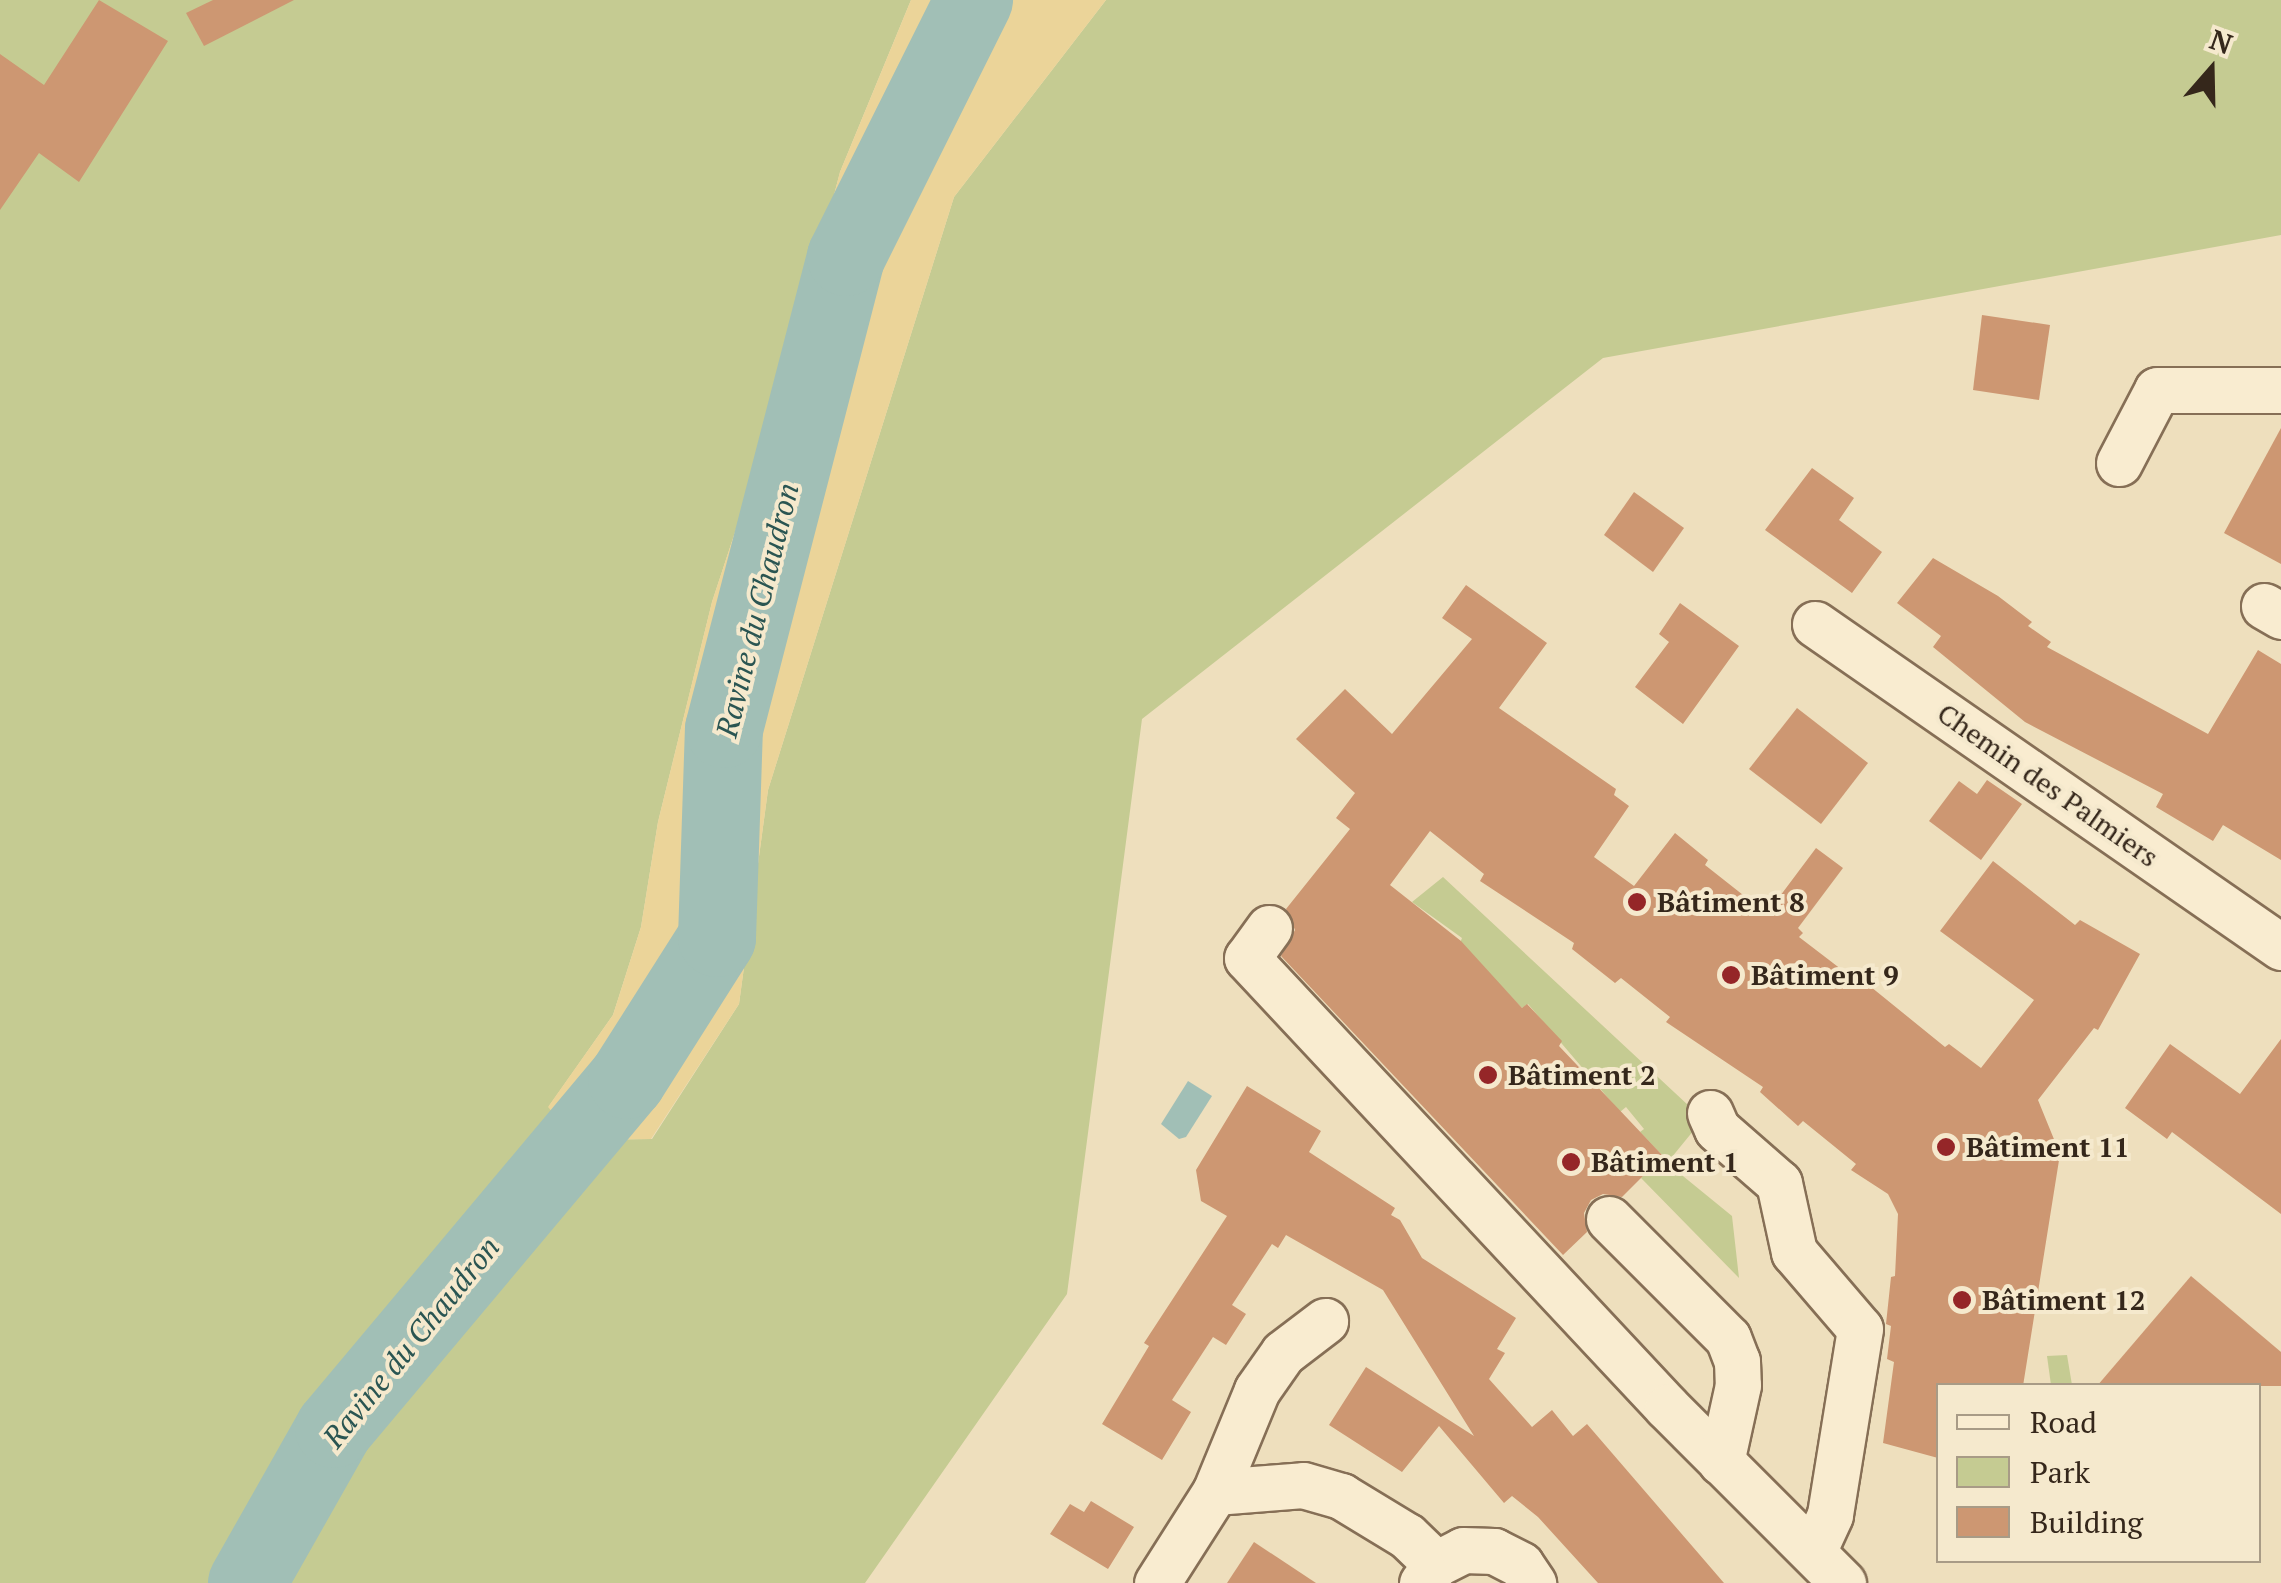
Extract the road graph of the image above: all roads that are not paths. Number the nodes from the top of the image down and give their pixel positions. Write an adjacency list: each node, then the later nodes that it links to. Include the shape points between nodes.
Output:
1 (2281, 390): 2 (street, via 2158,390)
2 (2119, 462)
3 (1815, 624): 5 (street, Chemin des Palmiers)
4 (1269, 928): 9 (street, via 1247,958)
5 (2281, 947)
6 (1710, 1112): 11 (street, via 1717,1129 1779,1184 1794,1252 1860,1329 1830,1515)
7 (1609, 1220): 9 (street, via 1728,1338 1738,1384)
8 (1326, 1322): 10 (street, via 1283,1354 1256,1390)
9 (1721, 1462): 11 (street)
10 (1215, 1492): 12 (street, via 1303,1485 1342,1496 1407,1536); 13 (street)
11 (1828, 1568)
12 (1429, 1574): 14 (street, via 1463,1550 1494,1551 1522,1566)
13 (1157, 1583)
14 (1533, 1583)

